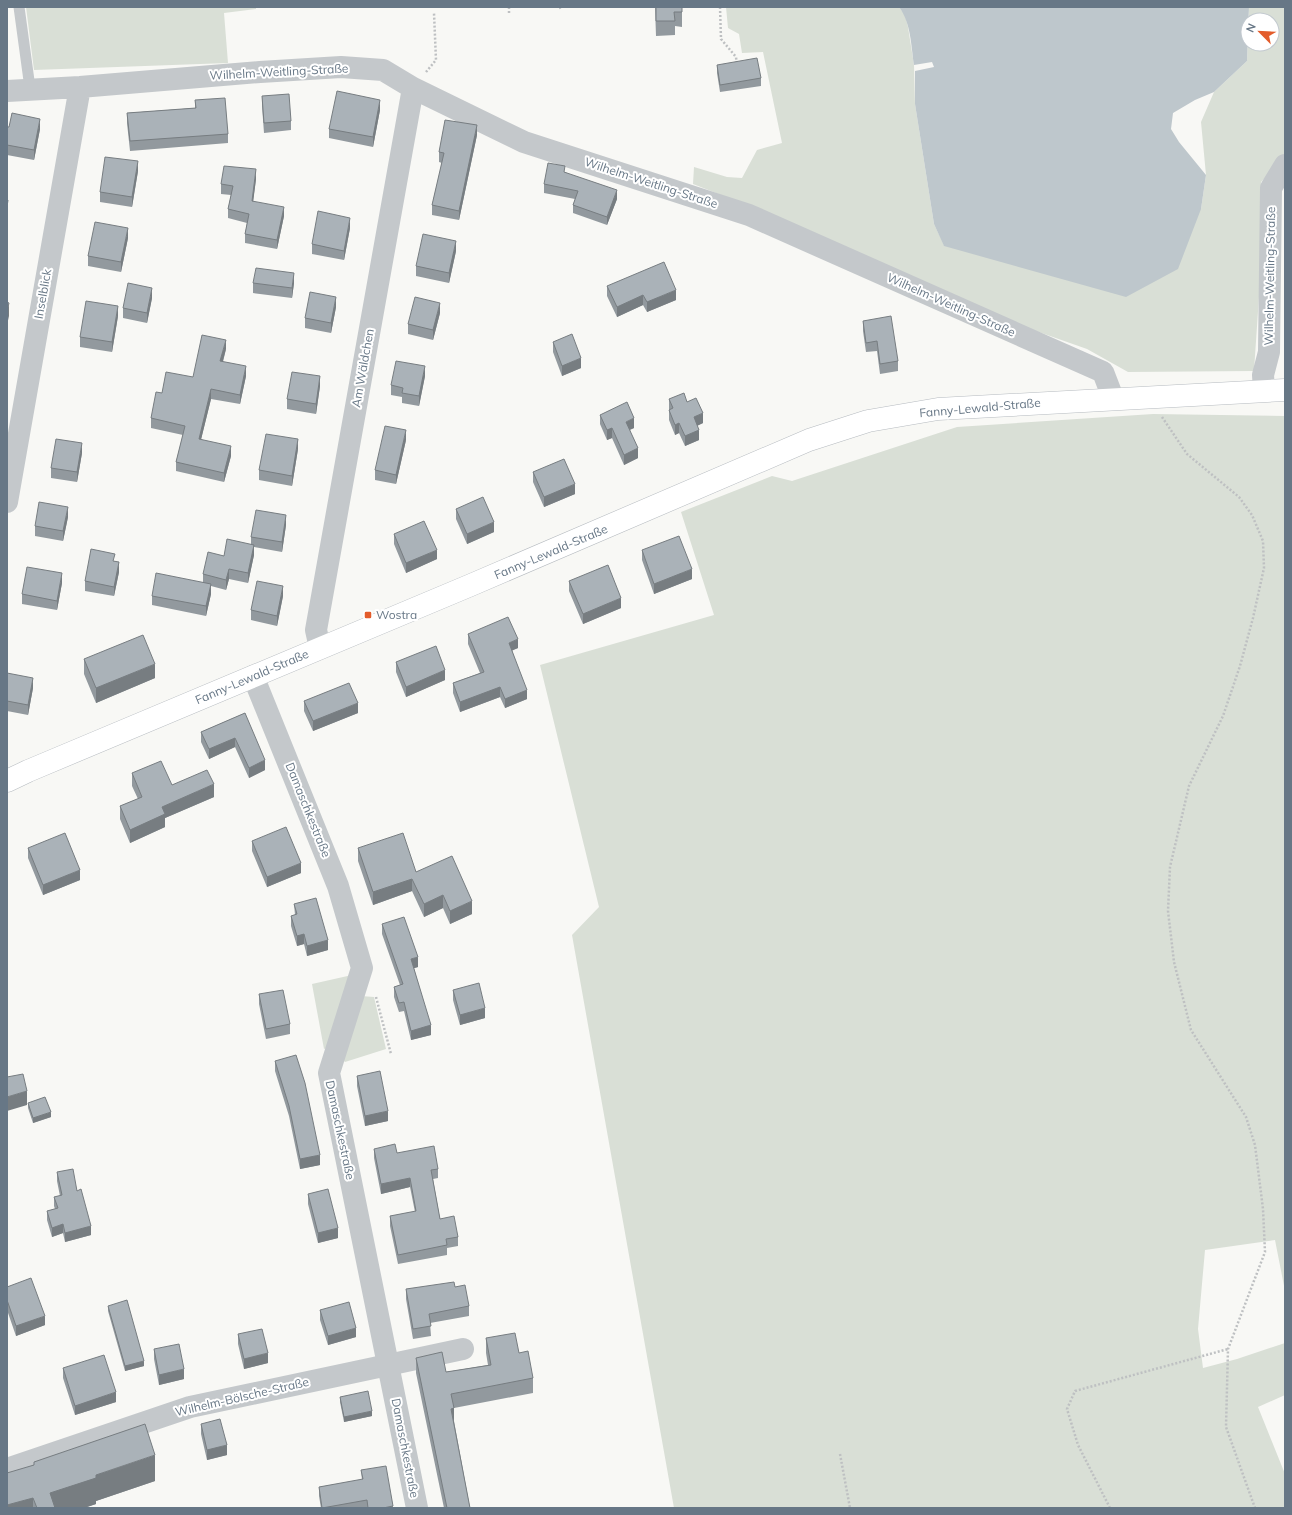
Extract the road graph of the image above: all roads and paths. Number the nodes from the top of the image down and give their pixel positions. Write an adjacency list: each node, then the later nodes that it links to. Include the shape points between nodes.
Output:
1 (19, 7): 8 (lane)
2 (509, 7): 5 (path)
3 (720, 7): 6 (path, via 721,39 736,57)
4 (434, 13): 9 (path, via 436,60)
5 (509, 13)
6 (738, 69)
7 (80, 87): 8 (street, Wilhelm-Weitling-Straße); 9 (street, Wilhelm-Weitling-Straße, via 341,67 383,70); 15 (street, Inselblick)
8 (30, 88): 10 (street, Wilhelm-Weitling-Straße)
9 (413, 88): 14 (street, Wilhelm-Weitling-Straße, via 524,142 749,215 1103,372); 16 (street, Am Wäldchen, via 316,630)
10 (7, 91)
11 (1285, 165): 12 (street, Wilhelm-Weitling-Straße, via 1271,188 1269,352 1263,374)
12 (1274, 390): 13 (street, Wilhelm-Weitling-Straße)
13 (1148, 397): 14 (street, Wilhelm-Weitling-Straße); 22 (path, via 1187,454 1239,496 1252,515 1263,541 1264,568 1240,666 1222,716 1190,786 1170,867 1168,912 1174,962 1190,1030 1246,1117 1255,1145 1263,1208 1265,1252)
14 (1113, 398): 16 (street, Fanny-Lewald-Straße, via 938,409 868,421 810,440 472,586)
15 (7, 502)
16 (320, 648): 17 (street, Fanny-Lewald-Straße)
17 (253, 676): 18 (street, Fanny-Lewald-Straße); 23 (street, Damaschkestraße, via 338,886 362,968 329,1073)
18 (7, 781)
19 (376, 996): 20 (path)
20 (391, 1054)
21 (462, 1349): 23 (street, Wilhelm-Bölsche-Straße)
22 (1228, 1349): 28 (path, via 1075,1391 1067,1409 1078,1445); 29 (path, via 1226,1427)
23 (389, 1365): 25 (street, Wilhelm-Bölsche-Straße, via 190,1407); 26 (street, Damaschkestraße)
24 (840, 1454): 27 (path)
25 (7, 1469)
26 (417, 1508)
27 (850, 1508)
28 (1110, 1508)
29 (1255, 1508)

